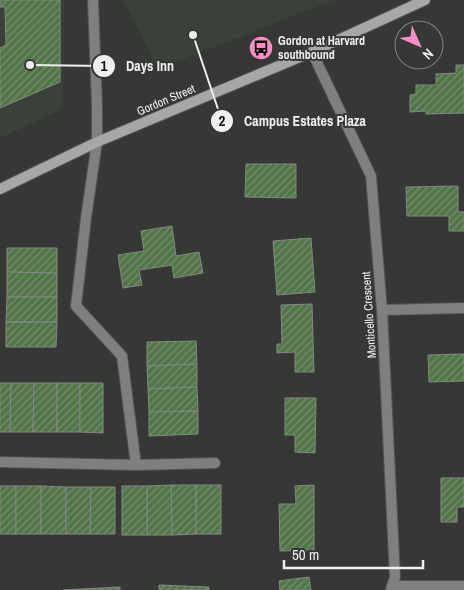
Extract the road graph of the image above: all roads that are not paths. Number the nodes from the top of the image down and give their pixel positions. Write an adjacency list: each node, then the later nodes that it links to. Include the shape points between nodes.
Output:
1 (93, 0): 4 (street)
2 (425, 0): 3 (main road, Gordon Street)
3 (312, 52): 4 (main road, Gordon Street); 7 (street, Monticello Crescent, via 371,176)
4 (97, 142): 5 (main road, Gordon Street); 10 (street, via 76,306 122,356)
5 (0, 189)
6 (464, 308): 7 (street)
7 (382, 310): 12 (street, Monticello Crescent, via 395,578)
8 (0, 462): 10 (street)
9 (215, 463): 10 (street)
10 (136, 465)
11 (464, 586): 12 (street)
12 (392, 588)

